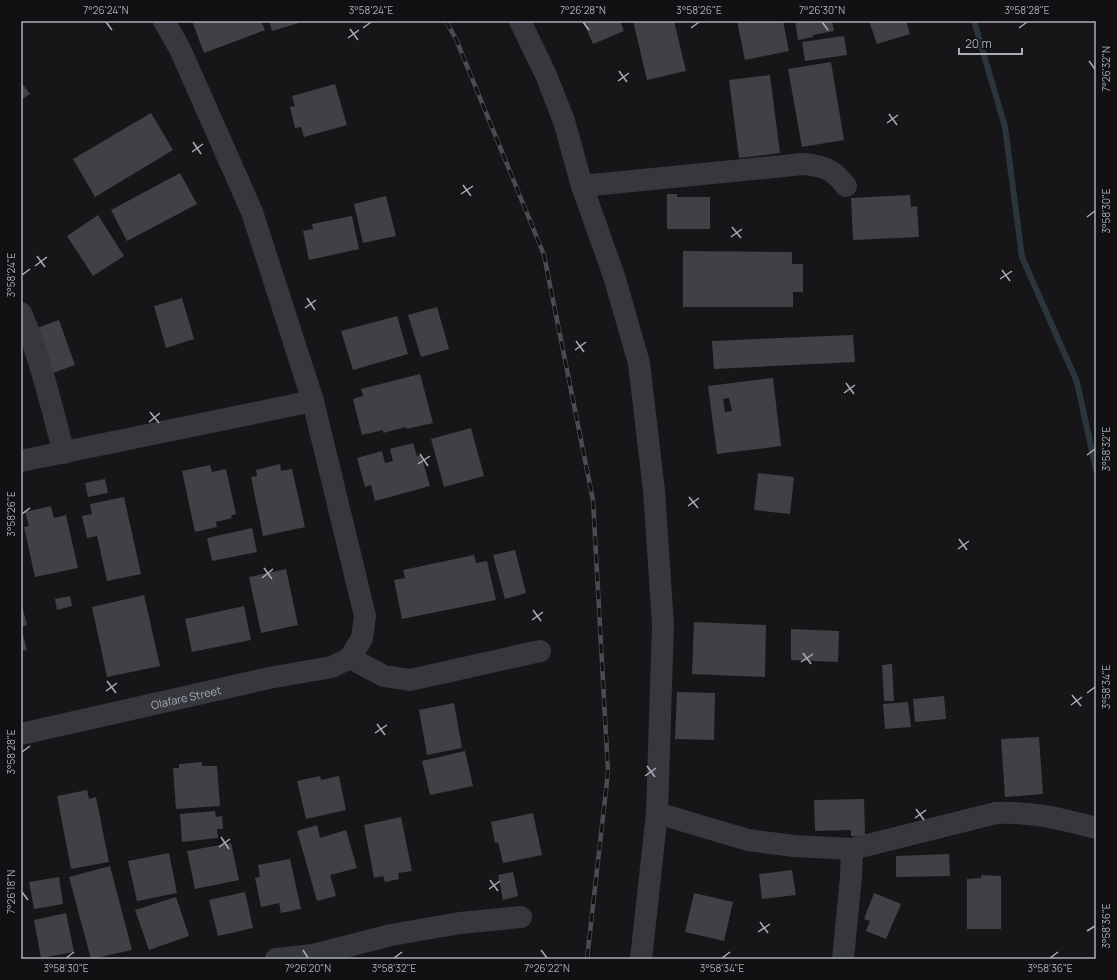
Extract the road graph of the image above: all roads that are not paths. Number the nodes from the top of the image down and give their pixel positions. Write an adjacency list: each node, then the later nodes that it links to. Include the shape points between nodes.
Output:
1 (164, 21): 6 (street, via 180,49 252,212)
2 (520, 21): 3 (street, via 546,75 564,122)
3 (582, 186): 4 (street, via 803,164 822,166 838,176); 12 (street, via 614,276 638,363 650,453 663,624)
4 (846, 186)
5 (21, 313): 7 (street, via 43,376)
6 (313, 401): 7 (street); 10 (street, via 365,616 362,638)
7 (64, 453): 8 (street)
8 (21, 461)
9 (540, 651): 10 (street, via 410,680 384,676)
10 (350, 658): 11 (street, Olafare Street, via 332,668 269,678)
11 (21, 734)
12 (657, 814): 14 (street, via 748,840 794,846); 17 (street)
13 (1096, 828): 14 (street, via 1038,813 996,813)
14 (852, 849): 18 (street)
15 (521, 917): 16 (street, via 460,923 391,935 313,955)
16 (276, 959)
17 (641, 959)
18 (843, 959)

